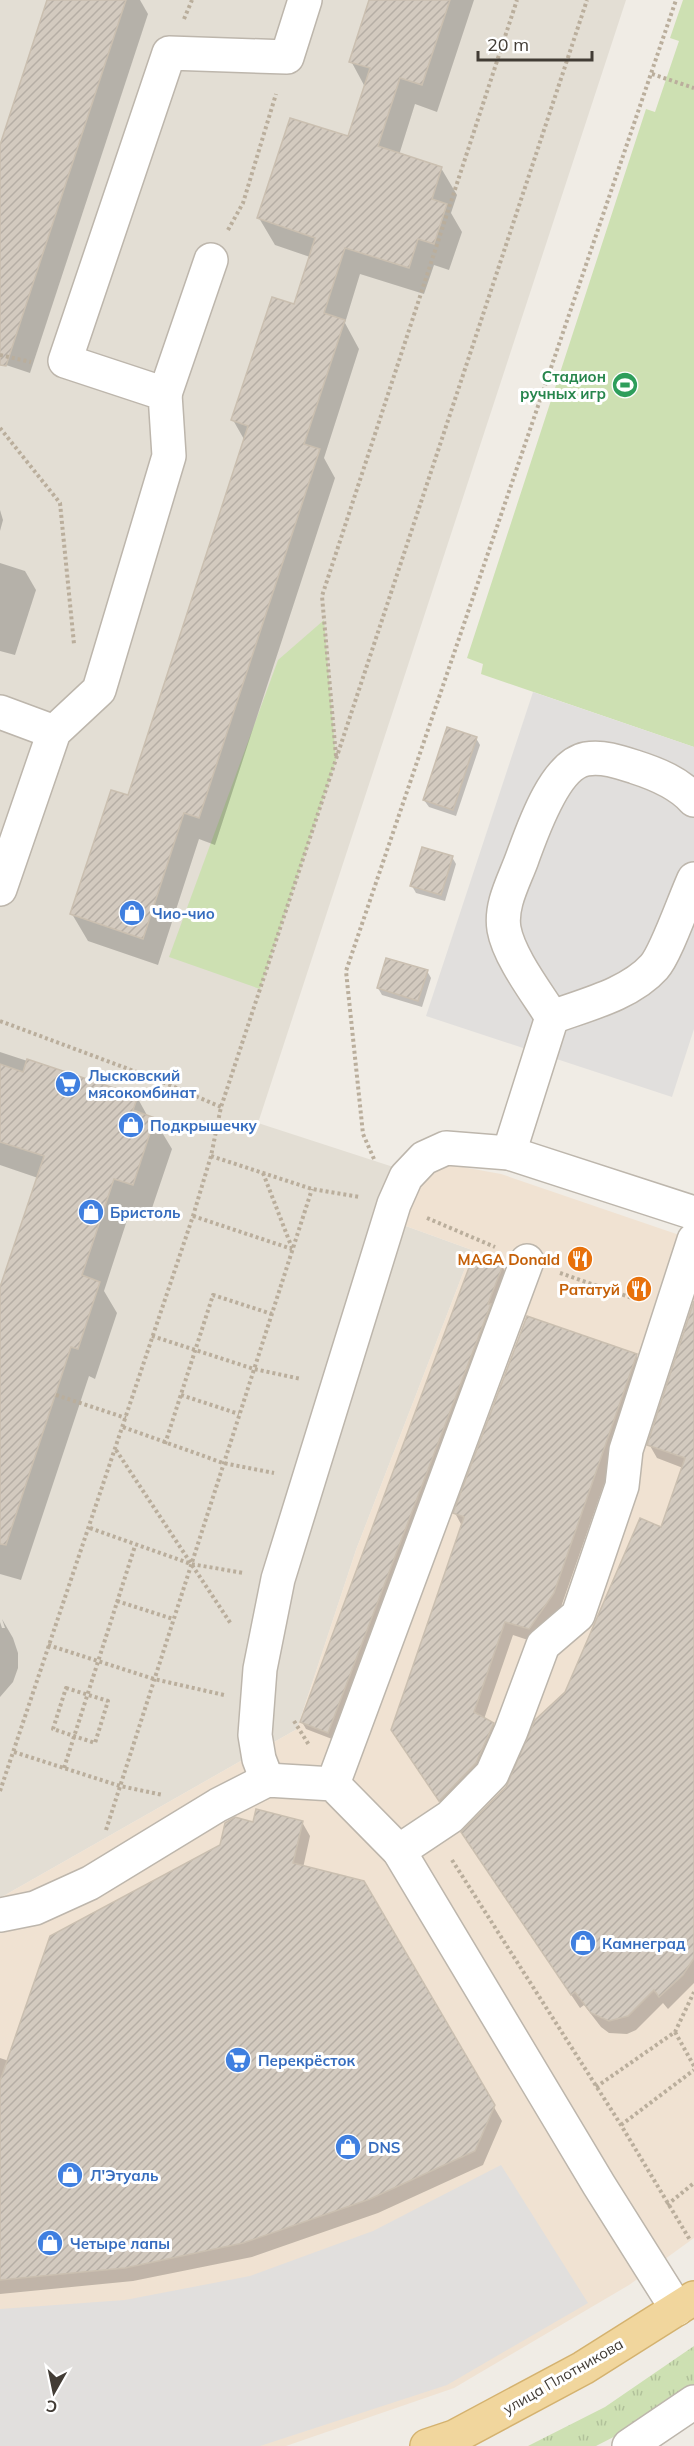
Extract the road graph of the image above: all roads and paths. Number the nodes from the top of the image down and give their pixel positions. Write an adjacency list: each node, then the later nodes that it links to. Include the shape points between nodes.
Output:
1 (304, 0): 5 (lane)
2 (517, 0): 14 (path, via 322,596)
3 (587, 0): 14 (path)
4 (676, 0): 6 (path)
5 (287, 57): 8 (path, via 243,203); 9 (lane, via 170,53 65,361)
6 (652, 74): 7 (path); 25 (path, via 346,971 363,1134)
7 (694, 88)
8 (211, 260): 9 (lane)
9 (165, 394): 11 (lane, via 169,456)
10 (0, 428): 11 (path, via 60,503 72,640)
11 (99, 690): 13 (lane)
12 (0, 712): 13 (lane)
13 (54, 732): 17 (lane)
14 (336, 760): 20 (path)
15 (694, 800): 18 (lane, via 683,788 611,760 585,759 563,773 534,824 504,908 504,930 512,951)
16 (694, 879): 18 (lane, via 655,966 613,994)
17 (0, 889)
18 (552, 1017): 21 (lane)
19 (0, 1021): 20 (path)
20 (221, 1107): 22 (path)
21 (509, 1153): 25 (lane, via 446,1148 424,1158 406,1177); 26 (lane)
22 (211, 1156): 23 (path); 27 (path)
23 (263, 1173): 24 (path); 29 (path)
24 (312, 1189): 25 (path); 29 (path)
25 (394, 1204): 35 (lane)
26 (694, 1213)
27 (193, 1216): 29 (path); 32 (path)
28 (694, 1240): 66 (lane, via 626,1450 622,1486 578,1615 543,1645 492,1774 450,1817)
29 (292, 1249): 31 (path)
30 (527, 1261): 62 (lane)
31 (272, 1314): 33 (path, via 213,1295); 34 (path)
32 (152, 1336): 33 (path); 39 (path)
33 (196, 1350): 34 (path); 37 (path)
34 (254, 1369): 35 (path); 38 (path)
35 (337, 1387): 44 (lane)
36 (56, 1395): 39 (path)
37 (181, 1395): 38 (path); 41 (path)
38 (239, 1414): 43 (path)
39 (126, 1418): 40 (path)
40 (123, 1427): 41 (path); 42 (path)
41 (165, 1444): 43 (path)
42 (115, 1450): 45 (path); 47 (path)
43 (224, 1463): 44 (path); 47 (path)
44 (307, 1479): 48 (lane)
45 (90, 1528): 46 (path); 51 (path)
46 (135, 1546): 47 (path); 49 (path)
47 (191, 1564): 48 (path); 50 (path); 53 (path)
48 (278, 1579): 53 (lane)
49 (117, 1601): 50 (path); 52 (path)
50 (173, 1619): 54 (path)
51 (48, 1645): 52 (path); 59 (path)
52 (98, 1661): 54 (path); 55 (path)
53 (261, 1669): 56 (lane)
54 (154, 1679): 56 (path); 63 (path)
55 (87, 1694): 58 (path); 58 (path, via 66,1688 56,1719 53,1729); 58 (path, via 108,1701 102,1722 95,1743)
56 (257, 1702): 61 (lane, via 255,1735)
57 (291, 1717): 62 (path)
58 (74, 1736): 60 (path)
59 (14, 1752): 60 (path); 64 (path)
60 (64, 1767): 63 (path)
61 (267, 1780): 62 (lane); 65 (lane)
62 (333, 1784): 67 (lane)
63 (120, 1786): 65 (path); 68 (path)
64 (0, 1791)
65 (218, 1805): 68 (lane)
66 (432, 1829): 67 (lane); 73 (path)
67 (399, 1851): 78 (lane, via 598,2185)
68 (90, 1883): 69 (lane, via 35,1908)
69 (0, 1914)
70 (694, 1992): 71 (path)
71 (675, 2032): 72 (path); 73 (path)
72 (694, 2068): 74 (path)
73 (596, 2087): 74 (path)
74 (621, 2125): 76 (path)
75 (694, 2183): 76 (path)
76 (667, 2205): 77 (path)
77 (690, 2240)
78 (686, 2303): 80 (main road, улица Плотникова, via 582,2368 454,2437)
79 (694, 2402): 81 (lane)
80 (427, 2446)
81 (629, 2446)

